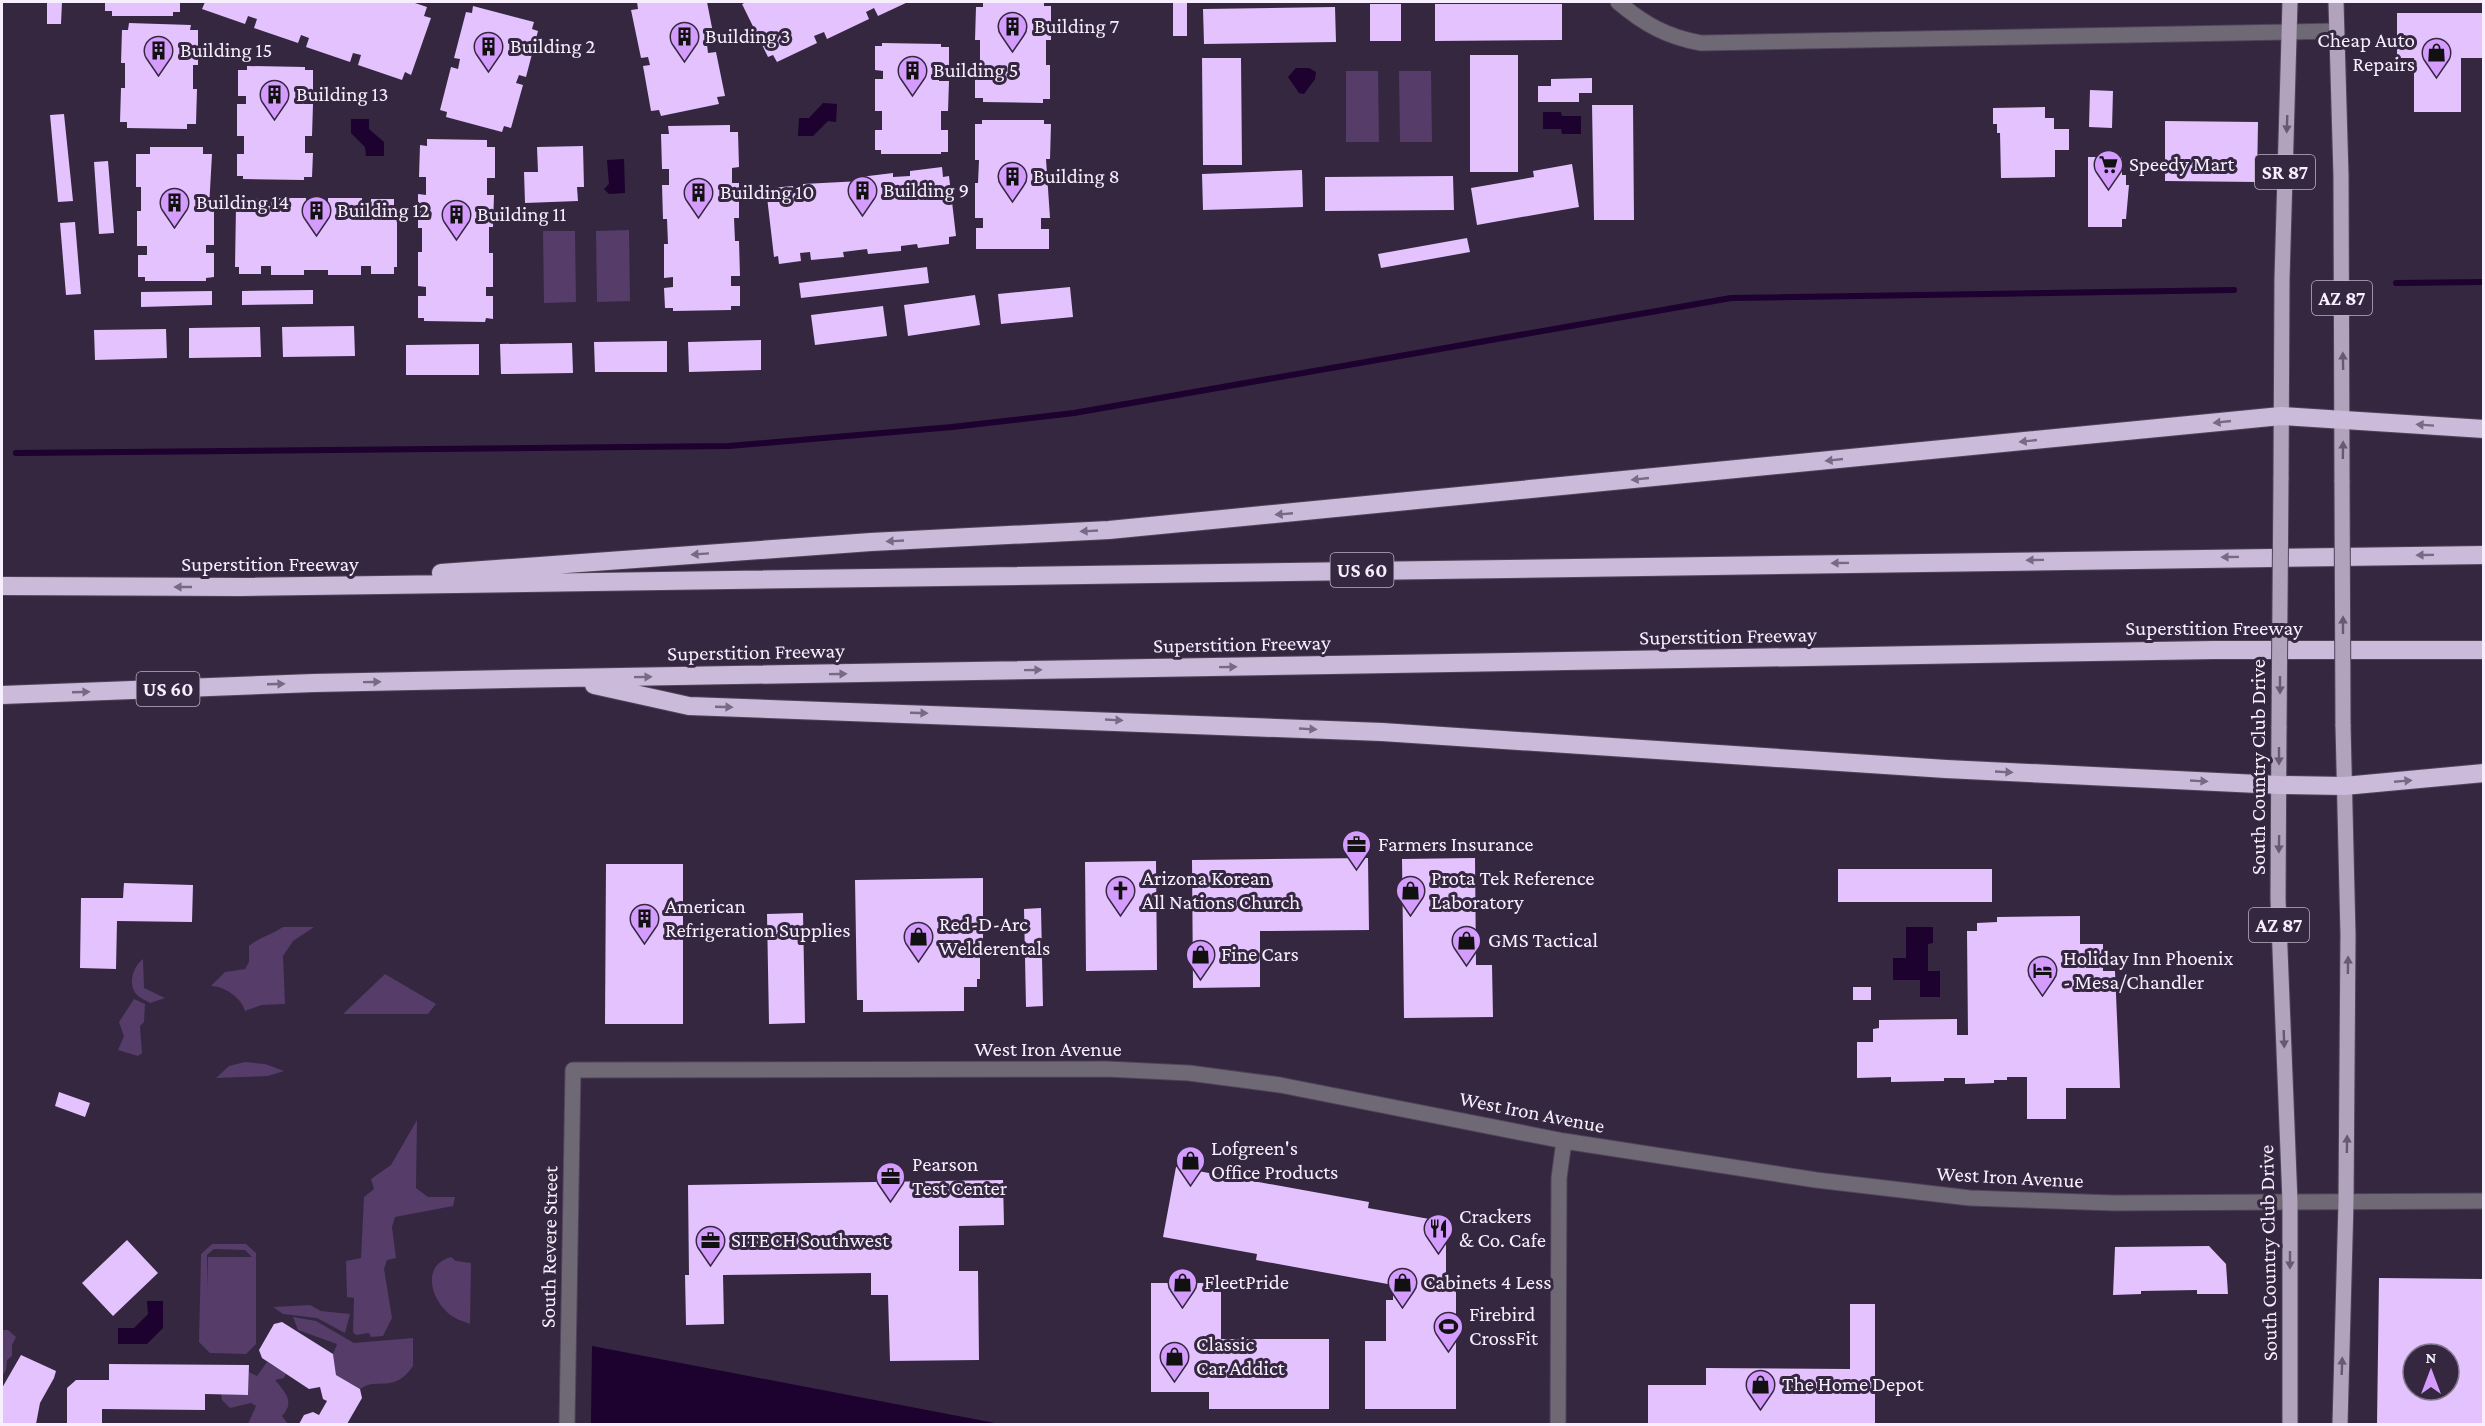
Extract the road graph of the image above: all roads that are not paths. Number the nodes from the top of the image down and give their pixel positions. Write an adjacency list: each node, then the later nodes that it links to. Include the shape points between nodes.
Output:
1 (1618, 2): 5 (street, via 1653,28 1701,43)
2 (2290, 2): 5 (main road, South Country Club Drive / SR 87)
3 (2336, 2): 4 (main road, AZ 87)
4 (2336, 31): 5 (street); 7 (main road, AZ 87, one-way to 4)
5 (2290, 32): 6 (main road, South Country Club Drive / SR 87, one-way to 6)
6 (2281, 416): 7 (highway); 9 (main road, South Country Club Drive / SR 87); 12 (highway, one-way to 12, via 1109,530 871,542)
7 (2343, 419): 8 (highway, one-way to 7); 18 (main road, AZ 87, one-way to 7, bridge)
8 (2484, 429)
9 (2281, 479): 17 (main road, South Country Club Drive / AZ 87, one-way to 17, bridge)
10 (2484, 555): 12 (highway, Superstition Freeway / US 60, one-way to 12)
11 (2, 585): 12 (highway, Superstition Freeway / US 60, one-way to 11)
12 (241, 587)
13 (2484, 650): 14 (highway, Superstition Freeway / US 60, one-way to 13, via 2202,650)
14 (563, 678): 15 (highway, Superstition Freeway / US 60, one-way to 14); 17 (highway, one-way to 17, via 689,706 1370,732 1946,769)
15 (2, 696)
16 (2484, 773): 18 (highway, one-way to 16)
17 (2279, 785): 18 (highway); 22 (main road, South Country Club Drive / AZ 87, one-way to 22, via 2278,898)
18 (2344, 786): 23 (main road, AZ 87, one-way to 18, via 2348,935)
19 (573, 1070): 20 (street, West Iron Avenue, via 1106,1069 1189,1073 1280,1085); 24 (street, South Revere Street)
20 (1564, 1141): 22 (street, West Iron Avenue, via 1816,1180 1970,1198 2114,1203); 25 (street, via 1558,1178)
21 (2484, 1201): 23 (street, West Iron Avenue)
22 (2290, 1202): 23 (street, West Iron Avenue); 26 (main road, South Country Club Drive / AZ 87, one-way to 26)
23 (2346, 1202): 27 (main road, AZ 87, one-way to 23)
24 (567, 1425)
25 (1558, 1425)
26 (2290, 1425)
27 (2340, 1425)

